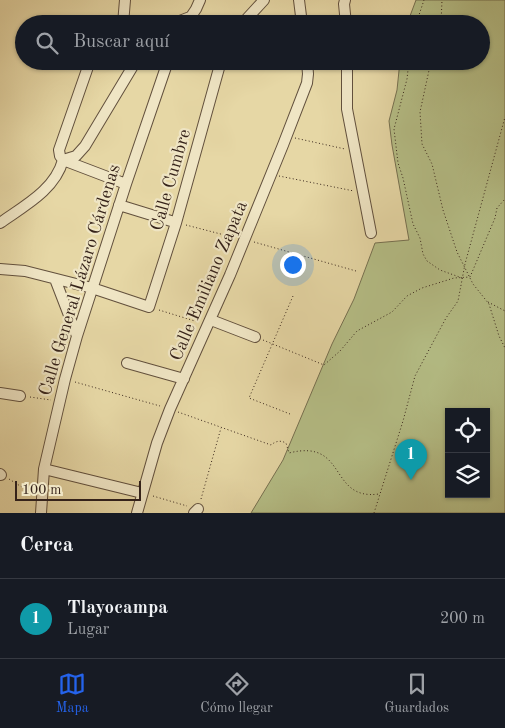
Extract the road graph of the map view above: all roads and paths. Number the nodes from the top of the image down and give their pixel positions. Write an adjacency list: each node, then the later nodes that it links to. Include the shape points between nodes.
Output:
1 (125, 0): 8 (street)
2 (200, 0): 9 (street)
3 (264, 0): 10 (street)
4 (299, 0): 11 (street)
5 (424, 0): 13 (path)
6 (442, 0): 14 (path)
7 (342, 1): 12 (street)
8 (123, 15)
9 (192, 15)
10 (250, 15)
11 (301, 15)
12 (344, 15)
13 (419, 15)
14 (441, 15)
15 (87, 70): 26 (street, via 59,150)
16 (129, 70): 26 (street, via 85,146 76,156)
17 (165, 70): 28 (street, Calle General Lázaro Cárdenas)
18 (219, 70): 32 (street, Calle Cumbre)
19 (307, 70): 24 (street, Calle Emiliano Zapata, via 307,83)
20 (347, 70): 25 (street, via 346,99)
21 (408, 70): 40 (path, via 394,129 398,163 413,224 427,261)
22 (429, 70): 36 (path, via 420,112 422,144 432,164 443,210)
23 (505, 117): 36 (path)
24 (287, 136): 25 (path); 27 (street, Calle Emiliano Zapata)
25 (355, 151): 29 (street)
26 (63, 160): 28 (street); 33 (street, via 60,171 44,191)
27 (271, 175): 29 (path); 35 (street, Calle Emiliano Zapata)
28 (126, 184): 31 (street, Calle General Lázaro Cárdenas)
29 (364, 193): 34 (street)
30 (505, 200): 39 (path, via 497,208)
31 (119, 205): 32 (street); 42 (street, Calle General Lázaro Cárdenas)
32 (174, 222): 35 (path); 45 (street, Calle Cumbre)
33 (0, 223)
34 (371, 233)
35 (244, 240): 38 (path); 47 (street, Calle Emiliano Zapata)
36 (464, 268): 39 (path); 40 (path)
37 (0, 269): 41 (street, via 25,271)
38 (356, 271)
39 (470, 277): 40 (path); 44 (path)
40 (462, 278): 50 (path, via 422,288 407,296 392,312 357,331 324,365); 64 (path, via 458,301 415,376)
41 (55, 279): 42 (street); 48 (street)
42 (92, 288): 45 (street); 48 (street, Calle General Lázaro Cárdenas)
43 (293, 296): 50 (path)
44 (487, 301): 46 (path); 51 (path)
45 (149, 307): 47 (path)
46 (505, 311)
47 (210, 322): 49 (street); 54 (street, Calle Emiliano Zapata)
48 (77, 336): 53 (street, Calle General Lázaro Cárdenas)
49 (255, 337): 50 (path)
50 (273, 344): 59 (path, via 249,398)
51 (505, 348)
52 (127, 363): 54 (street)
53 (65, 379): 57 (street, Calle General Lázaro Cárdenas); 58 (path)
54 (184, 380): 58 (street, Calle Emiliano Zapata)
55 (0, 393): 56 (street)
56 (20, 396): 57 (path)
57 (60, 400): 61 (street, Calle General Lázaro Cárdenas)
58 (170, 409): 60 (path); 63 (street, Calle Emiliano Zapata)
59 (290, 414)
60 (221, 428): 64 (path, via 271,445 282,441 289,453 316,451 330,459 347,485 358,493); 66 (path)
61 (44, 469): 63 (street); 65 (street, Calle General Lázaro Cárdenas)
62 (1, 475): 65 (path)
63 (142, 493): 66 (path); 68 (street, Calle Emiliano Zapata)
64 (380, 494): 69 (path)
65 (43, 499): 67 (street, Calle General Lázaro Cárdenas)
66 (196, 511)
67 (41, 513)
68 (137, 513)
69 (374, 513)

